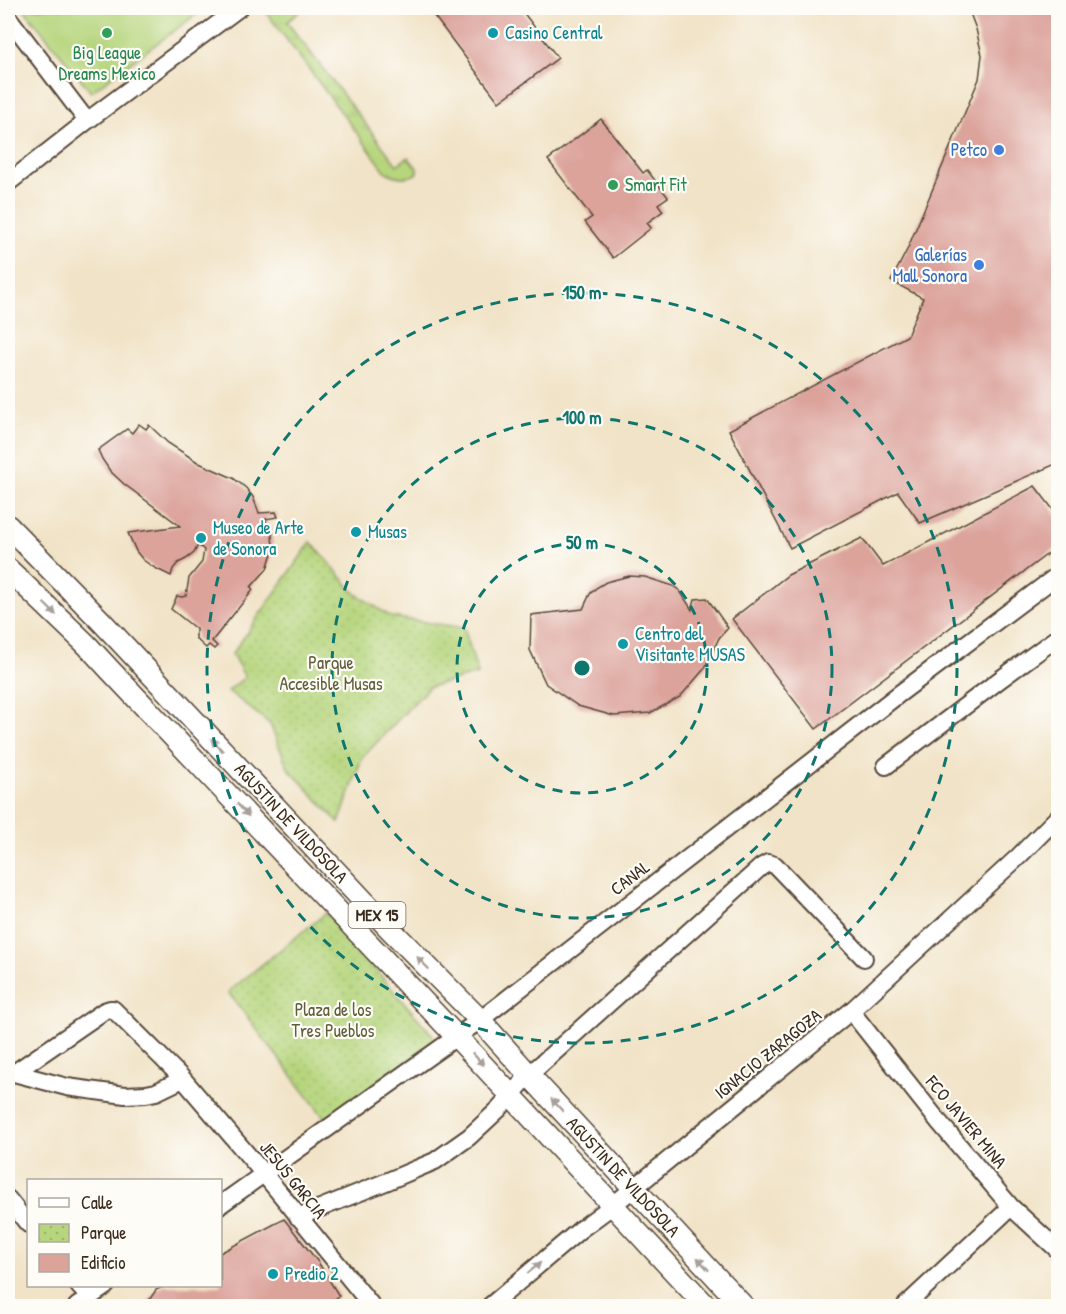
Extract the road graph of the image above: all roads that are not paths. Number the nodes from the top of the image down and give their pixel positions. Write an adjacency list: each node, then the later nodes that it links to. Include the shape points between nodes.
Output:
1 (239, 8): 3 (street)
2 (8, 17): 3 (street)
3 (87, 121): 4 (street)
4 (8, 183)
5 (8, 526): 13 (main road, AGUSTIN DE VILDOSOLA / MEX 15, one-way to 5)
6 (8, 569): 14 (main road, AGUSTIN DE VILDOSOLA / MEX 15, one-way to 14, via 86,644)
7 (1059, 576): 13 (street, CANAL, via 899,694)
8 (1059, 637): 9 (street)
9 (886, 766)
10 (1059, 818): 12 (street, IGNACIO ZARAGOZA)
11 (864, 958): 16 (street, via 768,863)
12 (851, 1011): 20 (street, IGNACIO ZARAGOZA); 24 (street, FCO JAVIER MINA)
13 (480, 1020): 14 (street, CANAL); 16 (main road, AGUSTIN DE VILDOSOLA / MEX 15)
14 (456, 1036): 18 (main road, AGUSTIN DE VILDOSOLA / MEX 15, one-way to 18); 19 (street, CANAL)
15 (11, 1072): 17 (street, via 67,1087 125,1095 146,1095); 17 (street, JESUS GARCIA, via 110,1009)
16 (529, 1075): 18 (street); 20 (main road, AGUSTIN DE VILDOSOLA / MEX 15, one-way to 16)
17 (183, 1079): 19 (street, JESUS GARCIA)
18 (511, 1095): 23 (main road, AGUSTIN DE VILDOSOLA / MEX 15); 25 (street, via 470,1137 435,1161)
19 (264, 1174): 22 (street, CANAL); 25 (street, JESUS GARCIA)
20 (634, 1188): 23 (street, IGNACIO ZARAGOZA); 33 (main road, AGUSTIN DE VILDOSOLA / MEX 15, one-way to 20)
21 (8, 1199): 26 (street)
22 (222, 1204)
23 (612, 1206): 31 (street, IGNACIO ZARAGOZA, one-way to 23); 32 (main road, AGUSTIN DE VILDOSOLA / MEX 15)
24 (1011, 1207): 27 (street, FCO JAVIER MINA); 34 (street)
25 (298, 1216): 30 (street, JESUS GARCIA)
26 (27, 1223)
27 (1059, 1250)
28 (104, 1287): 29 (street)
29 (82, 1296)
30 (372, 1306)
31 (490, 1306)
32 (705, 1306)
33 (743, 1306)
34 (905, 1306)

